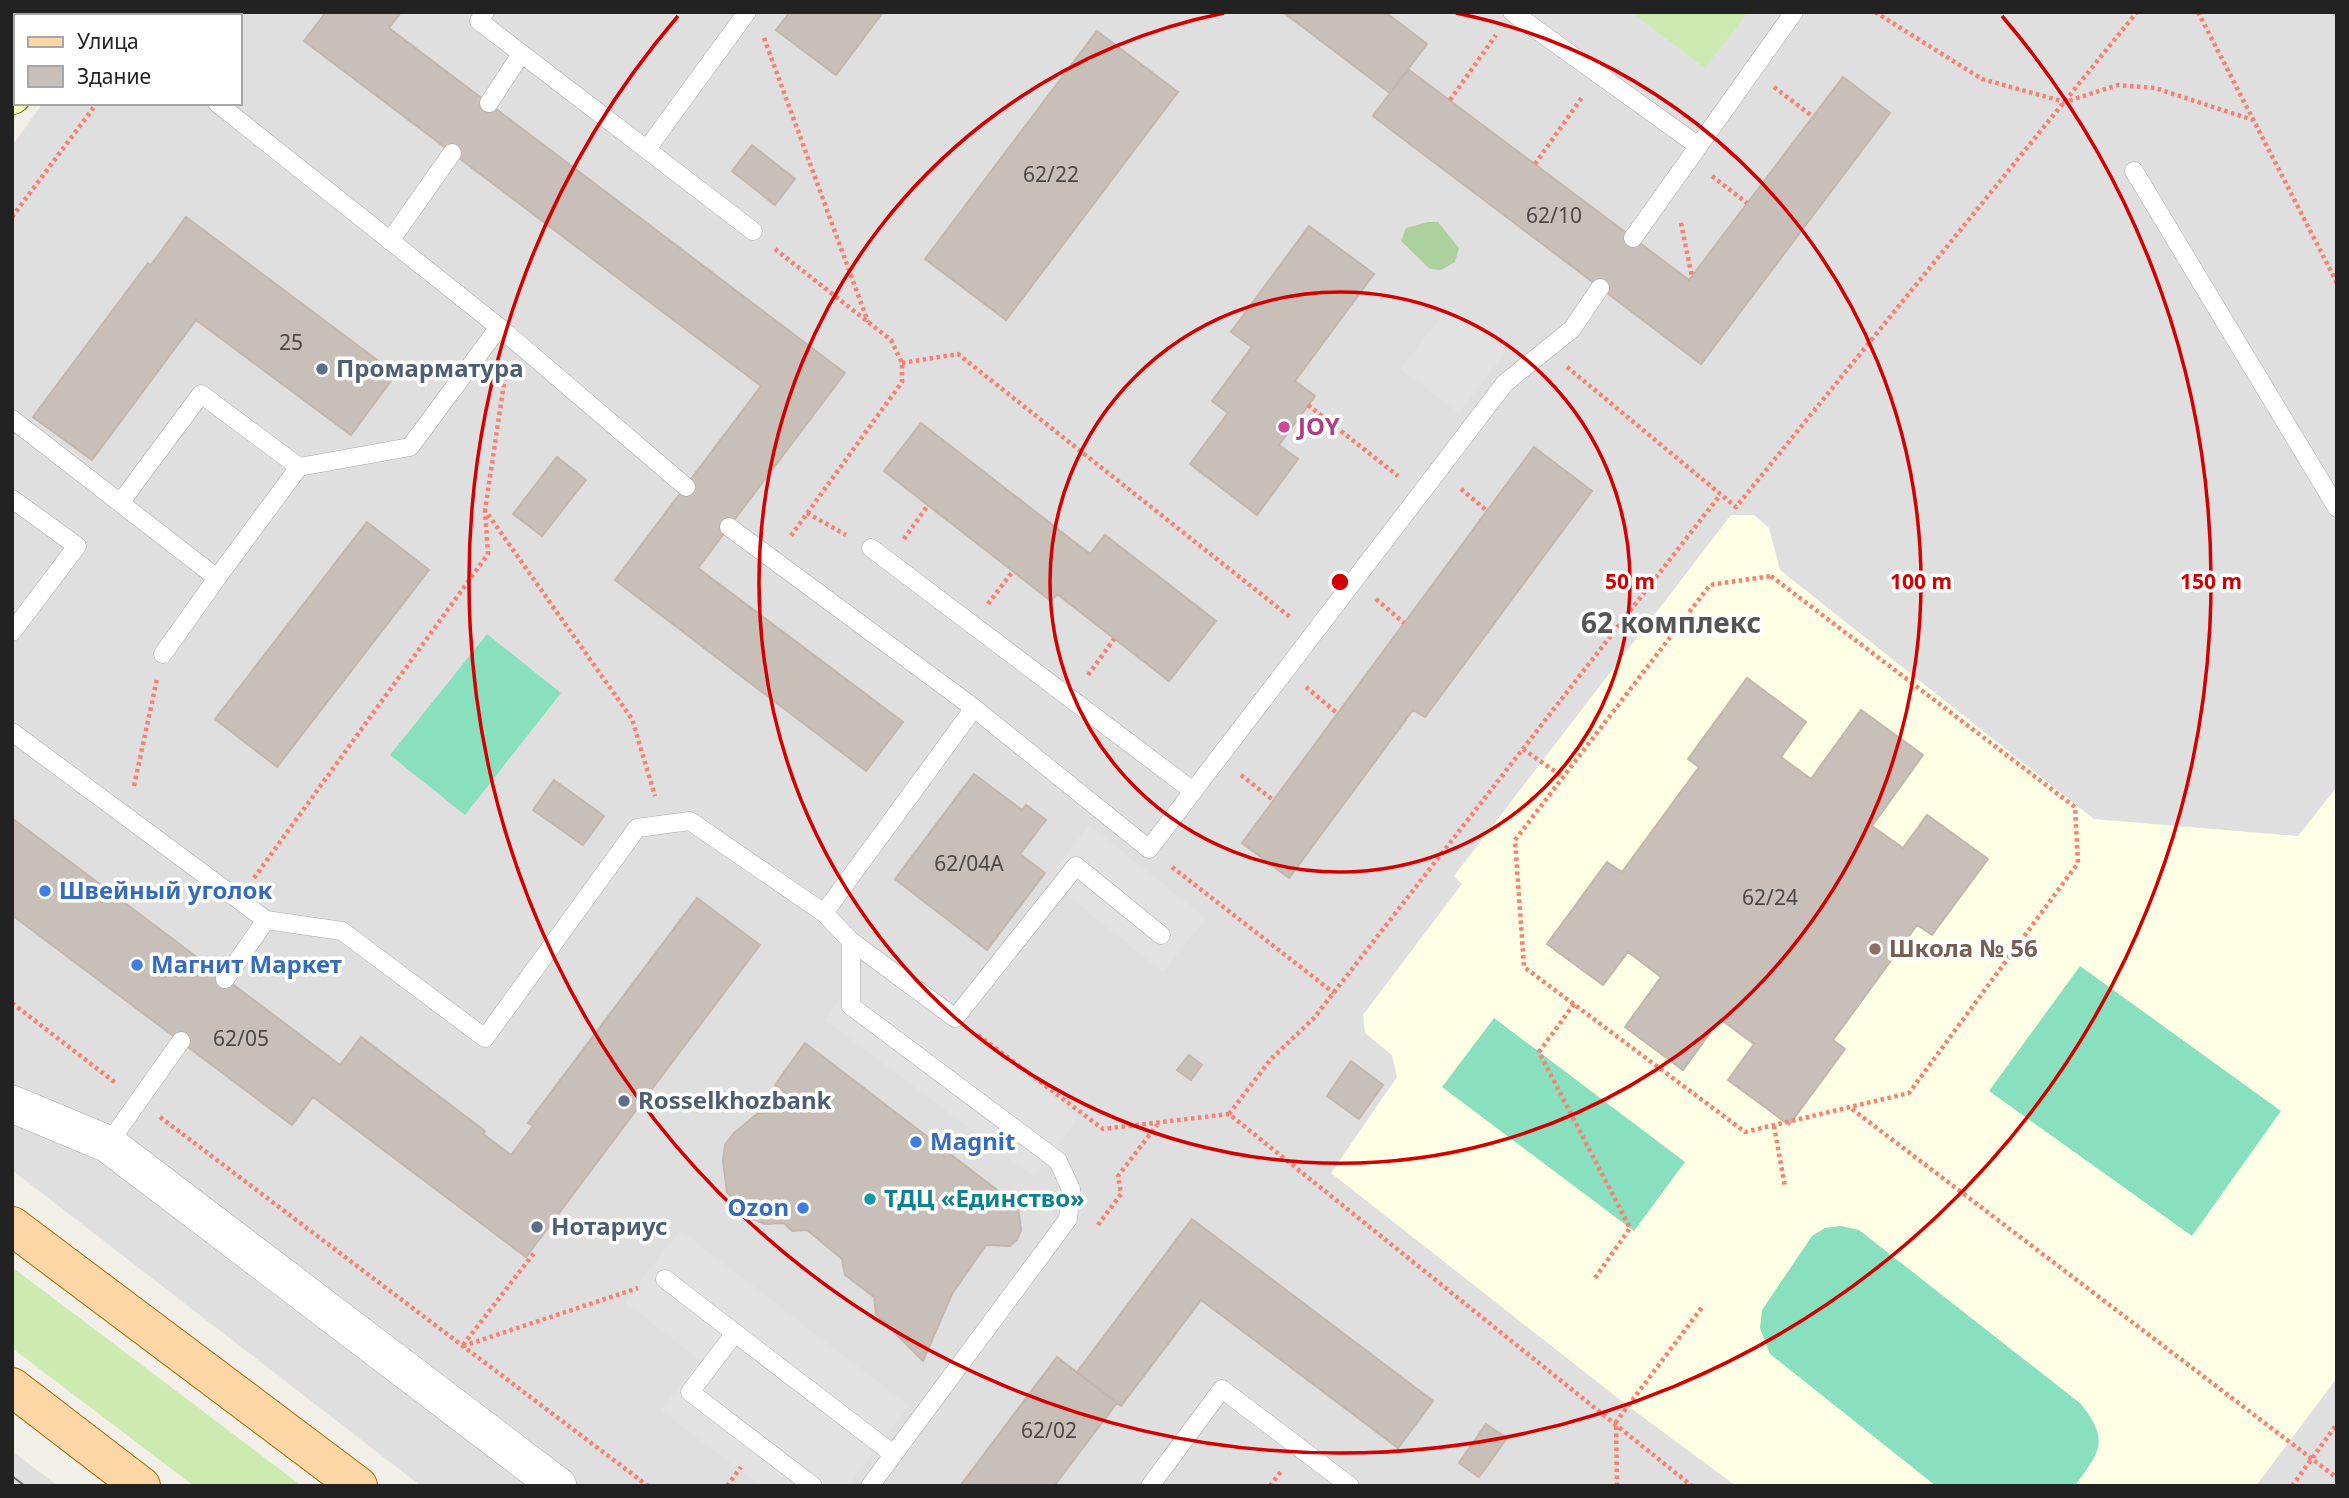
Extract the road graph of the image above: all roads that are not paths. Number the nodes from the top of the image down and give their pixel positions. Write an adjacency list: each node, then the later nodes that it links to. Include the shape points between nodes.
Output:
1 (485, 12): 5 (lane, via 479,21)
2 (1512, 12): 9 (lane)
3 (1794, 12): 9 (lane)
4 (753, 19): 8 (lane)
5 (521, 54): 6 (lane); 8 (lane)
6 (489, 103)
7 (220, 105): 14 (lane)
8 (647, 149): 12 (lane)
9 (1693, 151): 13 (lane)
10 (452, 153): 14 (lane)
11 (2134, 171): 22 (lane)
12 (753, 231)
13 (1633, 238)
14 (390, 241): 16 (lane)
15 (1600, 288): 30 (lane, via 1572,329 1505,383)
16 (505, 332): 18 (lane, via 410,447); 19 (lane)
17 (12, 419): 21 (lane)
18 (299, 467): 21 (lane, via 201,394); 25 (lane)
19 (686, 486)
20 (12, 499): 26 (lane, via 77,546)
21 (120, 503): 25 (lane)
22 (2337, 508)
23 (729, 527): 28 (lane)
24 (871, 548): 30 (lane)
25 (217, 578): 27 (lane)
26 (12, 632)
27 (163, 654)
28 (974, 708): 30 (lane, via 1149,849); 31 (lane)
29 (12, 732): 32 (lane)
30 (1193, 791)
31 (824, 913): 32 (lane, via 690,821 637,828 485,1038 342,931); 34 (lane)
32 (266, 920): 35 (lane)
33 (1161, 935): 34 (lane, via 1076,866 955,1018)
34 (851, 941): 43 (lane, via 851,1006 1058,1161 1071,1189 1068,1219)
35 (225, 979)
36 (181, 1041): 38 (lane)
37 (12, 1104): 38 (street)
38 (108, 1144): 46 (street)
39 (12, 1226): 45 (main road)
40 (665, 1279): 41 (lane)
41 (735, 1333): 43 (lane); 47 (lane, via 690,1392)
42 (12, 1387): 44 (main road)
43 (893, 1454): 48 (lane)
44 (141, 1486)
45 (358, 1486)
46 (558, 1486)
47 (813, 1486)
48 (870, 1486)
49 (1150, 1486): 50 (lane, via 1222,1389)
50 (1350, 1486)

